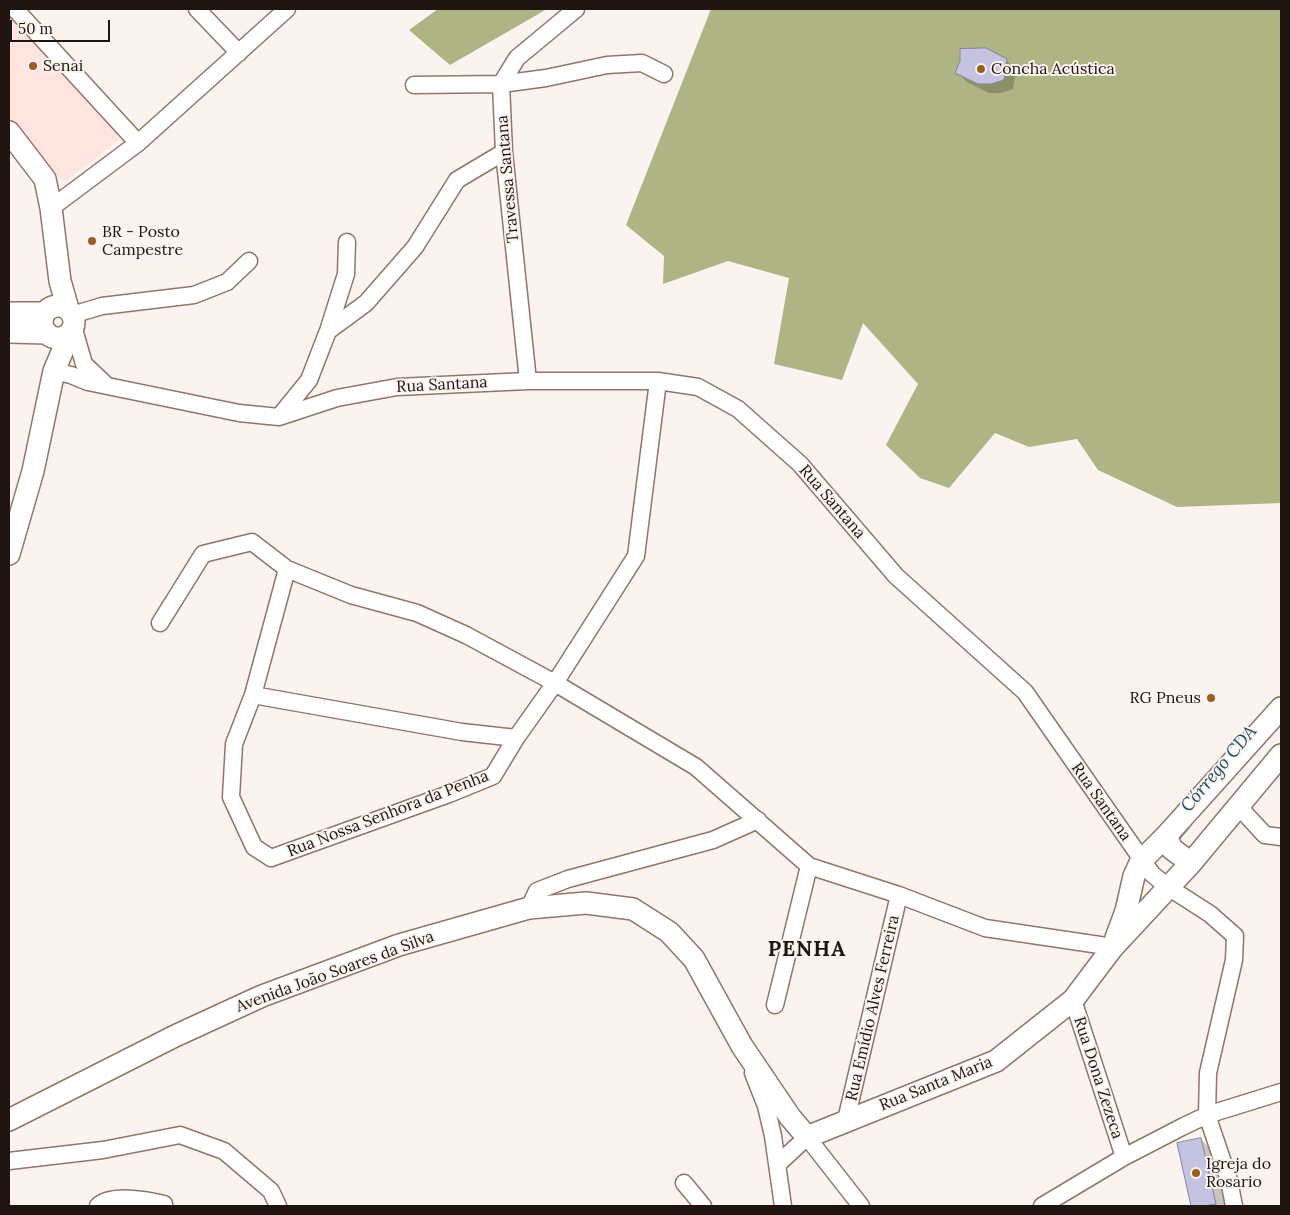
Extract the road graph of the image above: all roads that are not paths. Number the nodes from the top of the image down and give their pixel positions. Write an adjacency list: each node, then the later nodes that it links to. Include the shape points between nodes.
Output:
1 (15, 9): 10 (street)
2 (197, 9): 5 (street)
3 (287, 9): 5 (street)
4 (576, 9): 7 (street, via 517,58)
5 (239, 53): 10 (street)
6 (664, 74): 7 (street, via 642,63 607,64 546,78)
7 (500, 84): 8 (street); 11 (street, Travessa Santana)
8 (414, 85)
9 (9, 132): 12 (main road, via 45,179)
10 (138, 143): 12 (street)
11 (504, 152): 17 (street, via 457,180 415,247 366,303); 20 (street, Travessa Santana)
12 (51, 208): 16 (main road, via 60,281)
13 (347, 242): 17 (street, via 346,274)
14 (249, 261): 16 (street, via 227,282 194,295 102,306)
15 (9, 313): 16 (main road)
16 (60, 321): 18 (main road); 19 (main road); 22 (street, via 84,364)
17 (328, 331): 23 (street, via 309,380)
18 (9, 332)
19 (54, 371): 22 (street, Rua Santana); 24 (main road, via 33,471)
20 (528, 381): 21 (street, Rua Santana); 23 (street, Rua Santana, via 397,387 337,398)
21 (658, 381): 27 (street, Rua Nossa Senhora da Penha, via 636,556); 36 (street, Rua Santana, via 698,386 738,409 800,464 896,576 1025,692)
22 (105, 384): 23 (street, Rua Santana, via 239,413)
23 (279, 417)
24 (9, 554)
25 (287, 569): 26 (street, via 252,542 203,554); 27 (street, via 351,595 417,612); 28 (street, Rua Nossa Senhora da Penha)
26 (160, 623)
27 (555, 683): 30 (street, Rua Nossa Senhora da Penha); 33 (street, via 696,767)
28 (253, 695): 30 (street, via 462,732); 30 (street, Rua Nossa Senhora da Penha, via 234,744 231,797 254,848 271,858 494,776)
29 (1281, 708): 34 (main road)
30 (516, 738)
31 (1281, 755): 32 (main road)
32 (1238, 806): 35 (street, via 1265,834); 37 (main road)
33 (758, 820): 38 (street); 41 (street, via 713,840 568,879 537,892)
34 (1166, 836): 36 (main road); 37 (main road, via 1172,849)
35 (1281, 838)
36 (1141, 860): 39 (street, Rua Santana); 42 (main road)
37 (1192, 863): 39 (main road)
38 (809, 866): 40 (street); 44 (street)
39 (1168, 887): 42 (main road); 47 (street, Rua Santana, via 1210,914 1235,936 1234,960 1208,1073)
40 (899, 896): 42 (street, via 985,928); 49 (street, Rua Emídio Alves Ferreira)
41 (529, 908): 45 (main road, Avenida João Soares da Silva, via 586,903 633,909 669,932 694,959); 48 (main road, Avenida João Soares da Silva, via 399,945 262,996)
42 (1113, 947): 43 (main road, Rua Santa Maria)
43 (1073, 1000): 49 (main road, Rua Santa Maria, via 996,1060); 51 (street, Rua Dona Zezeca)
44 (775, 1004)
45 (742, 1046): 50 (main road, Avenida João Soares da Silva); 53 (street, via 766,1106)
46 (1281, 1092): 47 (street)
47 (1207, 1115): 51 (street); 62 (street, via 1229,1180)
48 (9, 1120)
49 (846, 1120): 50 (main road, Rua Santa Maria)
50 (807, 1137): 53 (street); 60 (street, Avenida João Soares da Silva)
51 (1124, 1157): 61 (street)
52 (9, 1161): 57 (street, via 103,1150 180,1135 224,1151 271,1191)
53 (778, 1164): 59 (street)
54 (684, 1183): 58 (street)
55 (164, 1204): 56 (street, via 126,1199 108,1200)
56 (98, 1206)
57 (278, 1206)
58 (703, 1206)
59 (783, 1206)
60 (861, 1206)
61 (1042, 1206)
62 (1234, 1206)

